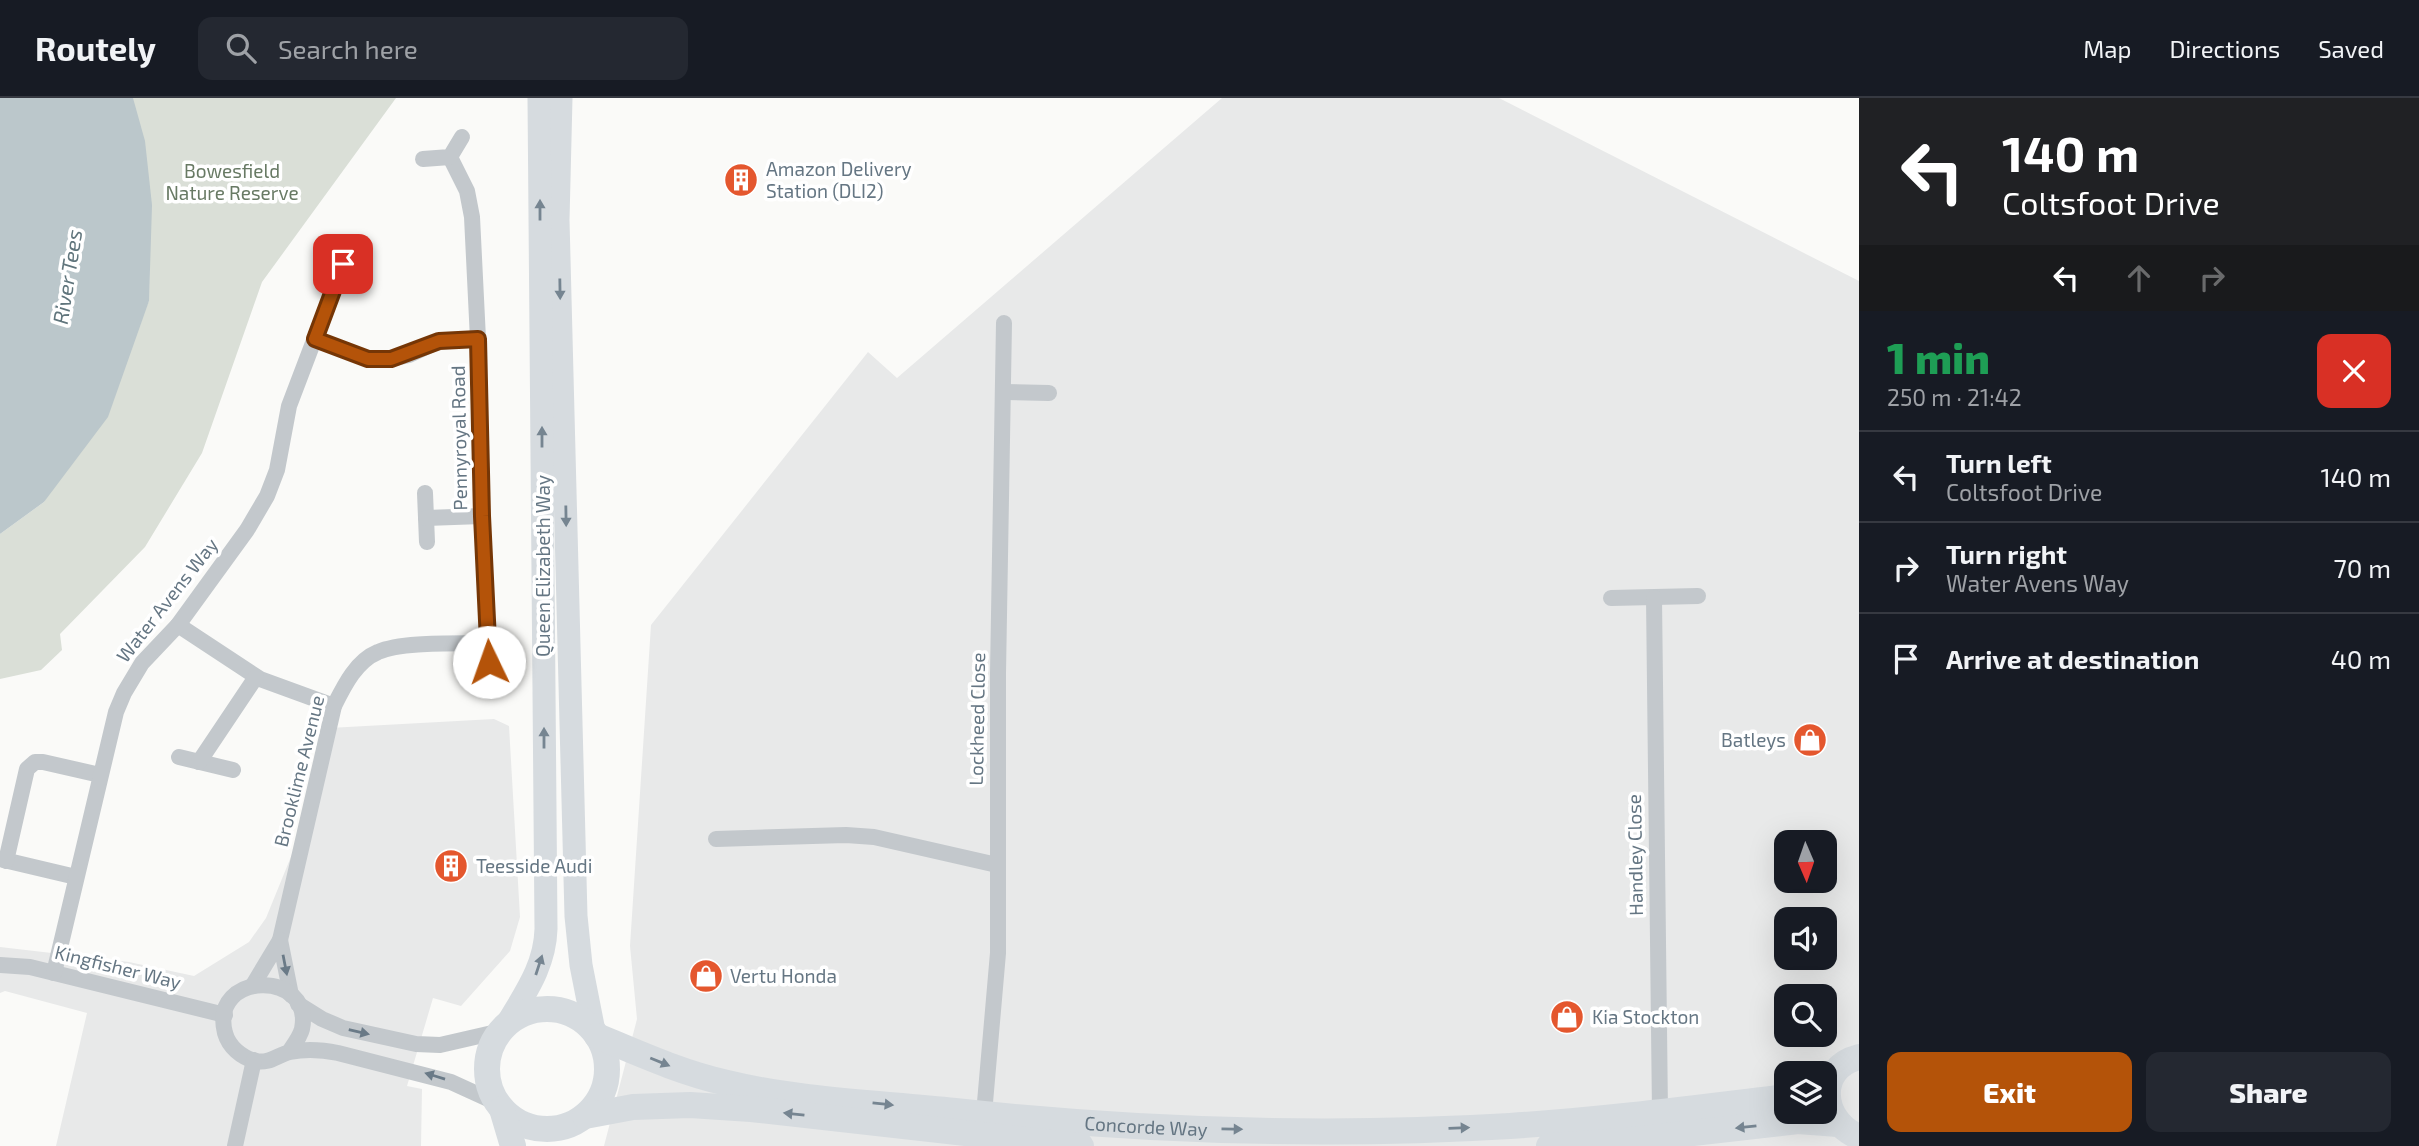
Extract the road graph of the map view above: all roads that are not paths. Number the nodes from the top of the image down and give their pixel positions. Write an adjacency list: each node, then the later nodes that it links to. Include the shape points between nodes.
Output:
1 (539, 98): 40 (street, Queen Elizabeth Way, one-way to 1, via 537,973 546,929)
2 (561, 98): 41 (street, Queen Elizabeth Way, one-way to 41, via 558,220 576,916)
3 (462, 137): 4 (street)
4 (450, 157): 5 (street); 11 (street, Pennyroyal Road, via 467,191 472,217)
5 (423, 159)
6 (321, 254): 8 (street)
7 (362, 257): 8 (street)
8 (343, 264): 10 (street, Water Avens Way)
9 (1004, 323): 12 (street, Lockheed Close)
10 (315, 339): 11 (street, via 368,359 391,359 439,341); 21 (street, Water Avens Way, via 289,406 277,470 267,496)
11 (478, 339): 15 (street, Pennyroyal Road)
12 (1004, 392): 13 (street); 32 (street, Lockheed Close)
13 (1049, 393)
14 (425, 493): 16 (street)
15 (482, 516): 16 (street); 22 (street, Pennyroyal Road)
16 (426, 518): 17 (street)
17 (427, 542)
18 (1698, 596): 20 (street)
19 (1611, 598): 20 (street)
20 (1654, 598): 48 (street, Handley Close)
21 (178, 625): 23 (street); 29 (street, Water Avens Way, via 142,663 124,692)
22 (488, 643): 24 (street, Pennyroyal Road); 25 (street, Brooklime Avenue, via 378,652 357,667)
23 (256, 677): 25 (street); 27 (street)
24 (490, 680)
25 (334, 706): 34 (street, Brooklime Avenue)
26 (179, 757): 27 (street)
27 (199, 762): 28 (street)
28 (233, 769)
29 (100, 775): 31 (street, via 43,762 27,769); 33 (street, Water Avens Way)
30 (716, 839): 32 (street, via 874,837)
31 (3, 860): 33 (street)
32 (997, 864): 49 (street, Lockheed Close, via 998,953)
33 (76, 877): 36 (street, Water Avens Way)
34 (280, 940): 37 (street); 38 (street, one-way to 38)
35 (0, 965): 36 (street, Kingfisher Way)
36 (54, 973): 39 (street, Kingfisher Way)
37 (253, 985): 38 (street, via 272,985); 39 (street, via 236,995)
38 (294, 999): 40 (street, one-way to 40, via 344,1028 416,1044 440,1045); 42 (street, via 302,1014 302,1030)
39 (225, 1015): 44 (street, via 231,1046)
40 (504, 1028): 41 (main road, via 527,1013 548,1009 575,1016); 47 (main road, via 489,1051 487,1070)
41 (595, 1034): 49 (main road, Concorde Way, one-way to 49, via 668,1065 727,1083); 50 (main road, via 606,1056 606,1078 600,1097)
42 (289, 1052): 44 (street, via 275,1060); 47 (street, one-way to 42, via 421,1072 320,1050)
43 (1859, 1057): 45 (main road)
44 (254, 1060): 52 (street)
45 (1837, 1070)
46 (1774, 1099): 48 (main road, Concorde Way)
47 (500, 1106): 50 (main road, via 525,1125 545,1129); 53 (main road)
48 (1660, 1113): 49 (main road, Concorde Way, one-way to 48, via 1224,1129 1374,1131)
49 (984, 1114)
50 (583, 1117): 54 (main road); 55 (main road, Concorde Way, one-way to 50, via 690,1105 633,1107)
51 (1848, 1131): 57 (main road, one-way to 57, via 1798,1121)
52 (235, 1146)
53 (513, 1146)
54 (568, 1146)
55 (1074, 1146): 56 (main road, Concorde Way)
56 (1081, 1146)
57 (1549, 1146)

